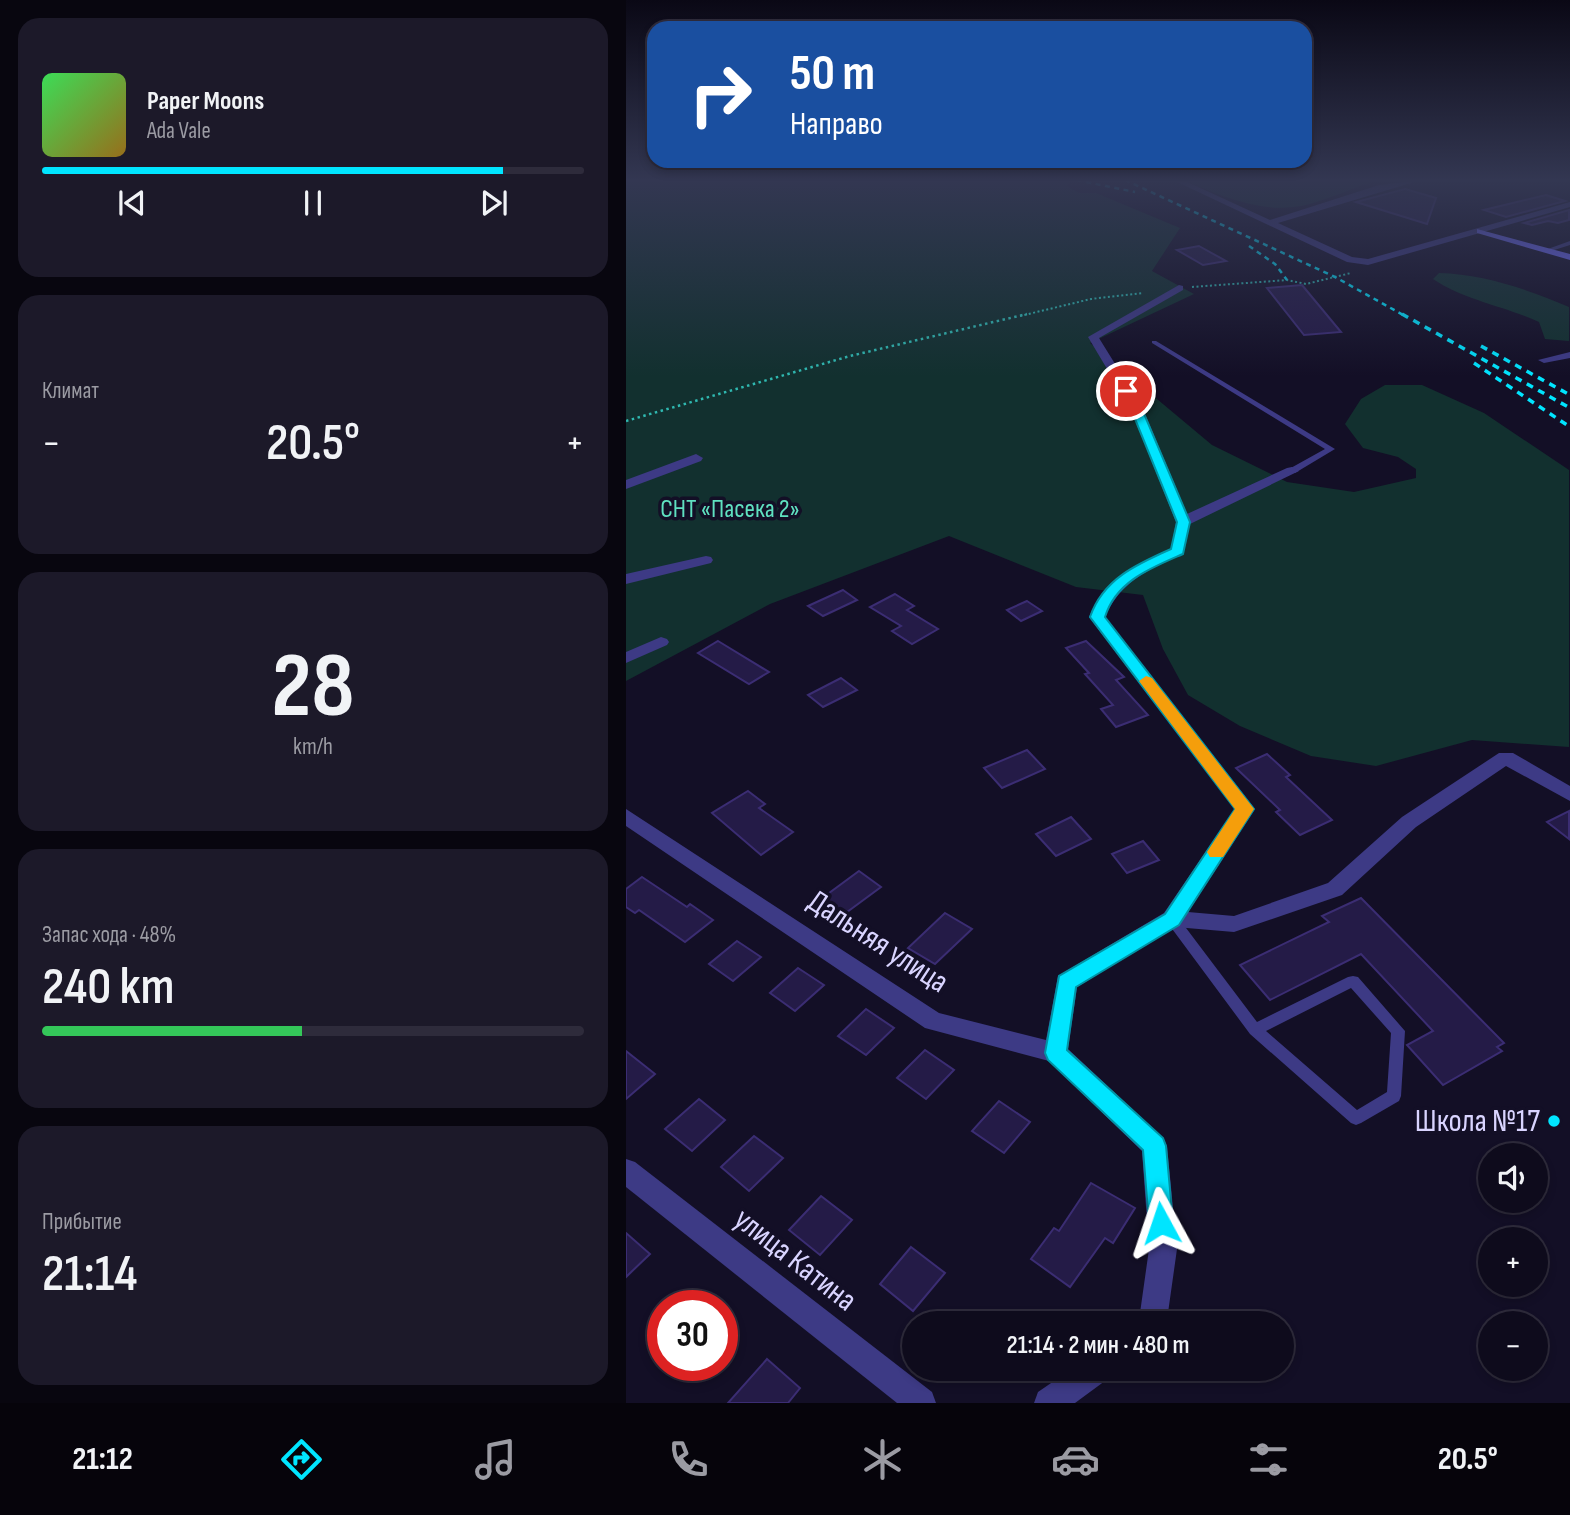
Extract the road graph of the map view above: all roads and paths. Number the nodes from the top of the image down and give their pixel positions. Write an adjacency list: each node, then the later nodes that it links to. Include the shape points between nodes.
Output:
1 (1320, 245): 7 (street, via 1350,260)
2 (1426, 245): 7 (street)
3 (1533, 245): 5 (street)
4 (1562, 245): 5 (lane)
5 (1548, 250): 6 (street)
6 (1569, 257)
7 (1368, 262): 8 (path, via 1374,268 1306,284 1287,280)
8 (1179, 288): 12 (path, via 1092,299 850,356); 16 (street, via 1093,337 1136,409)
9 (1154, 342): 14 (lane, via 1331,449)
10 (1569, 355): 11 (street)
11 (1544, 360)
12 (626, 421)
13 (696, 458): 15 (street)
14 (1292, 471): 16 (street)
15 (626, 485)
16 (1183, 522): 23 (street, via 1178,551 1134,570 1102,602 1097,617 1245,809)
17 (706, 560): 18 (street)
18 (626, 579)
19 (661, 642): 20 (street)
20 (626, 658)
21 (1569, 795): 23 (street, via 1506,757 1409,822 1335,889 1234,924)
22 (626, 816): 25 (street, Дальняя улица, via 933,1021)
23 (1172, 919): 24 (lane); 25 (street, via 1066,982)
24 (1255, 1030): 24 (lane, via 1353,981 1398,1031 1394,1096 1356,1118)
25 (1055, 1053): 27 (street, Дальняя улица, via 1154,1146 1163,1249)
26 (626, 1171): 29 (street, улица Катина)
27 (1154, 1311)
28 (1080, 1381): 30 (street)
29 (921, 1403)
30 (1049, 1403)

